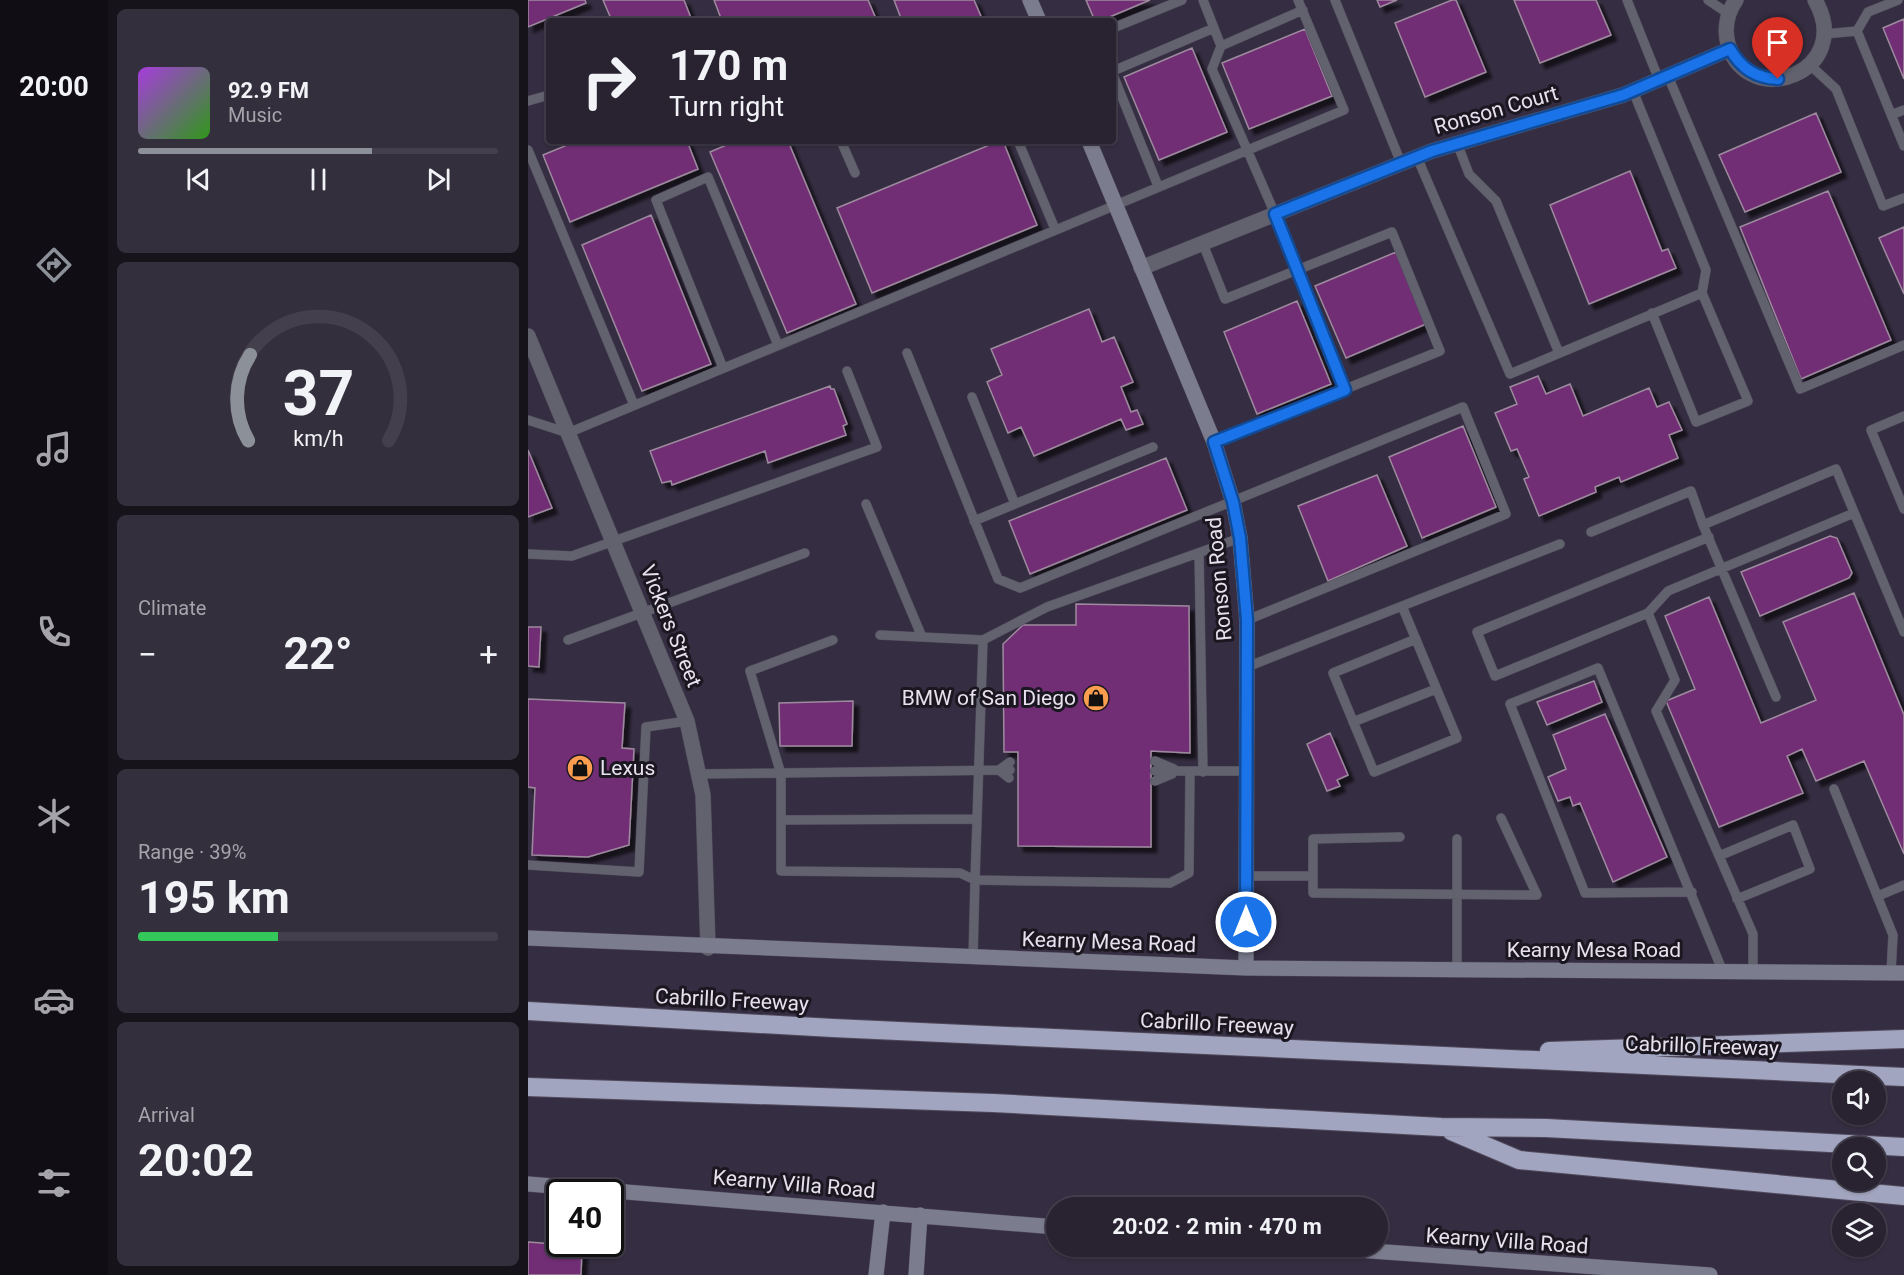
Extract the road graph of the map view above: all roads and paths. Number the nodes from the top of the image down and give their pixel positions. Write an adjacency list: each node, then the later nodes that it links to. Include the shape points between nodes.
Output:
1 (1030, 0): 13 (street)
2 (1182, 0): 14 (lane)
3 (1203, 0): 15 (lane)
4 (1298, 0): 11 (lane)
5 (1335, 0): 37 (lane)
6 (1627, 0): 22 (lane)
7 (1708, 0): 12 (lane)
8 (1736, 0): 12 (street)
9 (1815, 0): 17 (street)
10 (1898, 0): 16 (lane, via 1868,12)
11 (1303, 10): 18 (lane); 35 (lane, via 1344,110)
12 (1729, 14): 19 (street, via 1726,26)
13 (1038, 18)
14 (1116, 27)
15 (1214, 28): 18 (lane); 21 (lane)
16 (1857, 31): 17 (lane); 28 (lane)
17 (1825, 33): 20 (street)
18 (1221, 46): 35 (lane, via 1212,69)
19 (1730, 49): 20 (street, via 1744,68 1766,78 1789,77); 22 (street, Ronson Court)
20 (1810, 65): 40 (lane, via 1836,89 1884,206)
21 (1116, 70)
22 (1664, 78): 24 (street, Ronson Court); 51 (lane, via 1800,389)
23 (1116, 86): 39 (lane)
24 (1633, 91): 32 (street, Ronson Court); 47 (lane, via 1706,270)
25 (546, 96): 26 (lane)
26 (528, 101)
27 (1904, 110): 28 (lane)
28 (1892, 115): 33 (lane)
29 (842, 144): 38 (lane)
30 (1019, 144): 43 (lane)
31 (1090, 144): 41 (street, Ronson Road)
32 (1457, 144): 36 (street, Ronson Court); 53 (lane, via 1468,174 1496,201)
33 (1904, 146)
34 (528, 150): 58 (lane)
35 (1247, 150): 39 (lane); 42 (lane)
36 (1417, 157): 37 (street, Ronson Court); 53 (lane, via 1510,374)
37 (1401, 163): 42 (street, Ronson Court)
38 (855, 173)
39 (1158, 186): 41 (lane)
40 (1904, 198)
41 (1115, 204): 43 (lane); 45 (street, Ronson Road)
42 (1275, 214): 44 (street, Ronson Court); 46 (lane)
43 (1055, 229): 50 (lane)
44 (1203, 243): 45 (street, Ronson Court); 46 (lane, via 1225,299)
45 (1142, 268): 62 (street, Ronson Road)
46 (1297, 270): 56 (lane); 56 (lane, via 1392,232 1440,351)
47 (1702, 292): 48 (lane); 48 (lane, via 1748,401 1696,422)
48 (1653, 313): 53 (lane)
49 (528, 336): 61 (street, Vickers Street)
50 (778, 345): 54 (lane); 54 (lane, via 708,177 656,200)
51 (1904, 345)
52 (907, 353): 69 (lane)
53 (1559, 353)
54 (723, 368): 58 (lane)
55 (847, 371): 74 (lane, via 877,447)
56 (1345, 390): 62 (lane)
57 (972, 397): 66 (lane)
58 (634, 405): 61 (lane)
59 (1904, 416): 67 (lane, via 1871,430)
60 (528, 420): 61 (lane)
61 (568, 433): 74 (street, Vickers Street)
62 (1214, 442): 64 (street, Ronson Road)
63 (1153, 447): 66 (lane)
64 (1233, 502): 69 (lane, via 1020,588 998,579); 73 (street, Ronson Road); 83 (lane, via 1463,407 1506,514)
65 (866, 504): 86 (lane)
66 (1016, 504): 69 (lane)
67 (1904, 509)
68 (1854, 513): 70 (lane, via 1836,469); 79 (lane); 84 (lane)
69 (974, 521)
70 (1703, 525): 71 (lane, via 1691,491); 72 (lane)
71 (1591, 532)
72 (1709, 537): 79 (lane); 82 (lane, via 1477,632 1495,676)
73 (1240, 538): 77 (lane); 83 (street, Ronson Road)
74 (613, 542): 78 (lane, via 572,556); 81 (street, Vickers Street)
75 (1560, 544): 80 (lane)
76 (805, 553): 81 (lane)
77 (1199, 553): 90 (lane, via 1047,607); 101 (lane)
78 (528, 554)
79 (1722, 569): 82 (lane, via 1668,591); 93 (lane)
80 (1402, 606): 87 (lane); 91 (lane)
81 (642, 612): 88 (lane); 94 (street, Vickers Street)
82 (1648, 613): 112 (lane, via 1675,680 1656,711)
83 (1247, 620): 91 (street, Ronson Road)
84 (1904, 632)
85 (880, 635): 86 (lane)
86 (922, 637): 90 (lane)
87 (1416, 639): 92 (lane); 95 (lane, via 1333,673)
88 (568, 640)
89 (833, 640): 104 (lane, via 750,670)
90 (983, 640): 97 (lane)
91 (1247, 667): 102 (street, Ronson Road)
92 (1436, 689): 95 (lane); 95 (lane, via 1456,738 1374,772)
93 (1776, 697)
94 (687, 721): 103 (street, Vickers Street); 113 (lane, via 646,727 639,872)
95 (1353, 722)
96 (1155, 761): 99 (lane)
97 (980, 770): 98 (lane); 104 (lane); 108 (lane)
98 (1010, 770)
99 (1179, 771): 100 (lane); 105 (lane)
100 (1190, 771): 101 (lane); 116 (lane, via 1189,873 1170,883)
101 (1203, 771): 102 (lane)
102 (1246, 771): 114 (street, Ronson Road)
103 (698, 774): 104 (lane); 123 (street, Vickers Street, via 703,795)
104 (781, 774): 109 (lane)
105 (1155, 776)
106 (1834, 789): 120 (lane)
107 (1502, 818): 119 (lane, via 1537,895)
108 (977, 819): 109 (lane); 116 (lane)
109 (781, 820): 116 (lane, via 781,871 960,873)
110 (1400, 837): 115 (lane, via 1313,839)
111 (1457, 839): 119 (lane)
112 (1719, 856): 121 (lane); 121 (lane, via 1792,825 1810,869)
113 (528, 865)
114 (1246, 876): 115 (lane); 125 (street, Ronson Road)
115 (1313, 876): 119 (lane, via 1313,893)
116 (975, 880): 124 (lane)
117 (1904, 885): 120 (lane)
118 (1692, 892): 118 (lane, via 1598,668 1510,704 1585,893); 127 (lane)
119 (1457, 894): 126 (lane)
120 (1878, 896): 129 (lane, via 1893,935)
121 (1737, 899): 128 (lane, via 1753,934)
122 (528, 938): 123 (street, Kearny Mesa Road)
123 (708, 948): 124 (street, Kearny Mesa Road)
124 (973, 958): 125 (street, Kearny Mesa Road)
125 (1246, 968): 126 (street, Kearny Mesa Road)
126 (1457, 970): 127 (street, Kearny Mesa Road)
127 (1724, 972): 128 (street, Kearny Mesa Road)
128 (1753, 972): 129 (street, Kearny Mesa Road)
129 (1898, 973)
130 (528, 1011): 132 (highway, Cabrillo Freeway)
131 (1904, 1039): 132 (highway)
132 (1404, 1055): 133 (highway, Cabrillo Freeway)
133 (1904, 1077)
134 (528, 1087): 135 (highway, via 993,1103)
135 (1441, 1127): 136 (highway, via 1546,1128); 138 (highway, via 1520,1160)
136 (1904, 1147)
137 (528, 1184): 139 (street, Kearny Villa Road)
138 (1904, 1196)
139 (883, 1212): 140 (street, Kearny Villa Road); 145 (street)
140 (920, 1215): 141 (street, Kearny Villa Road); 146 (street)
141 (1046, 1226)
142 (1388, 1256): 143 (street, Kearny Villa Road)
143 (1510, 1269): 144 (street, Kearny Villa Road)
144 (1614, 1272): 147 (street, Kearny Villa Road)
145 (876, 1275)
146 (916, 1275)
147 (1710, 1275)

